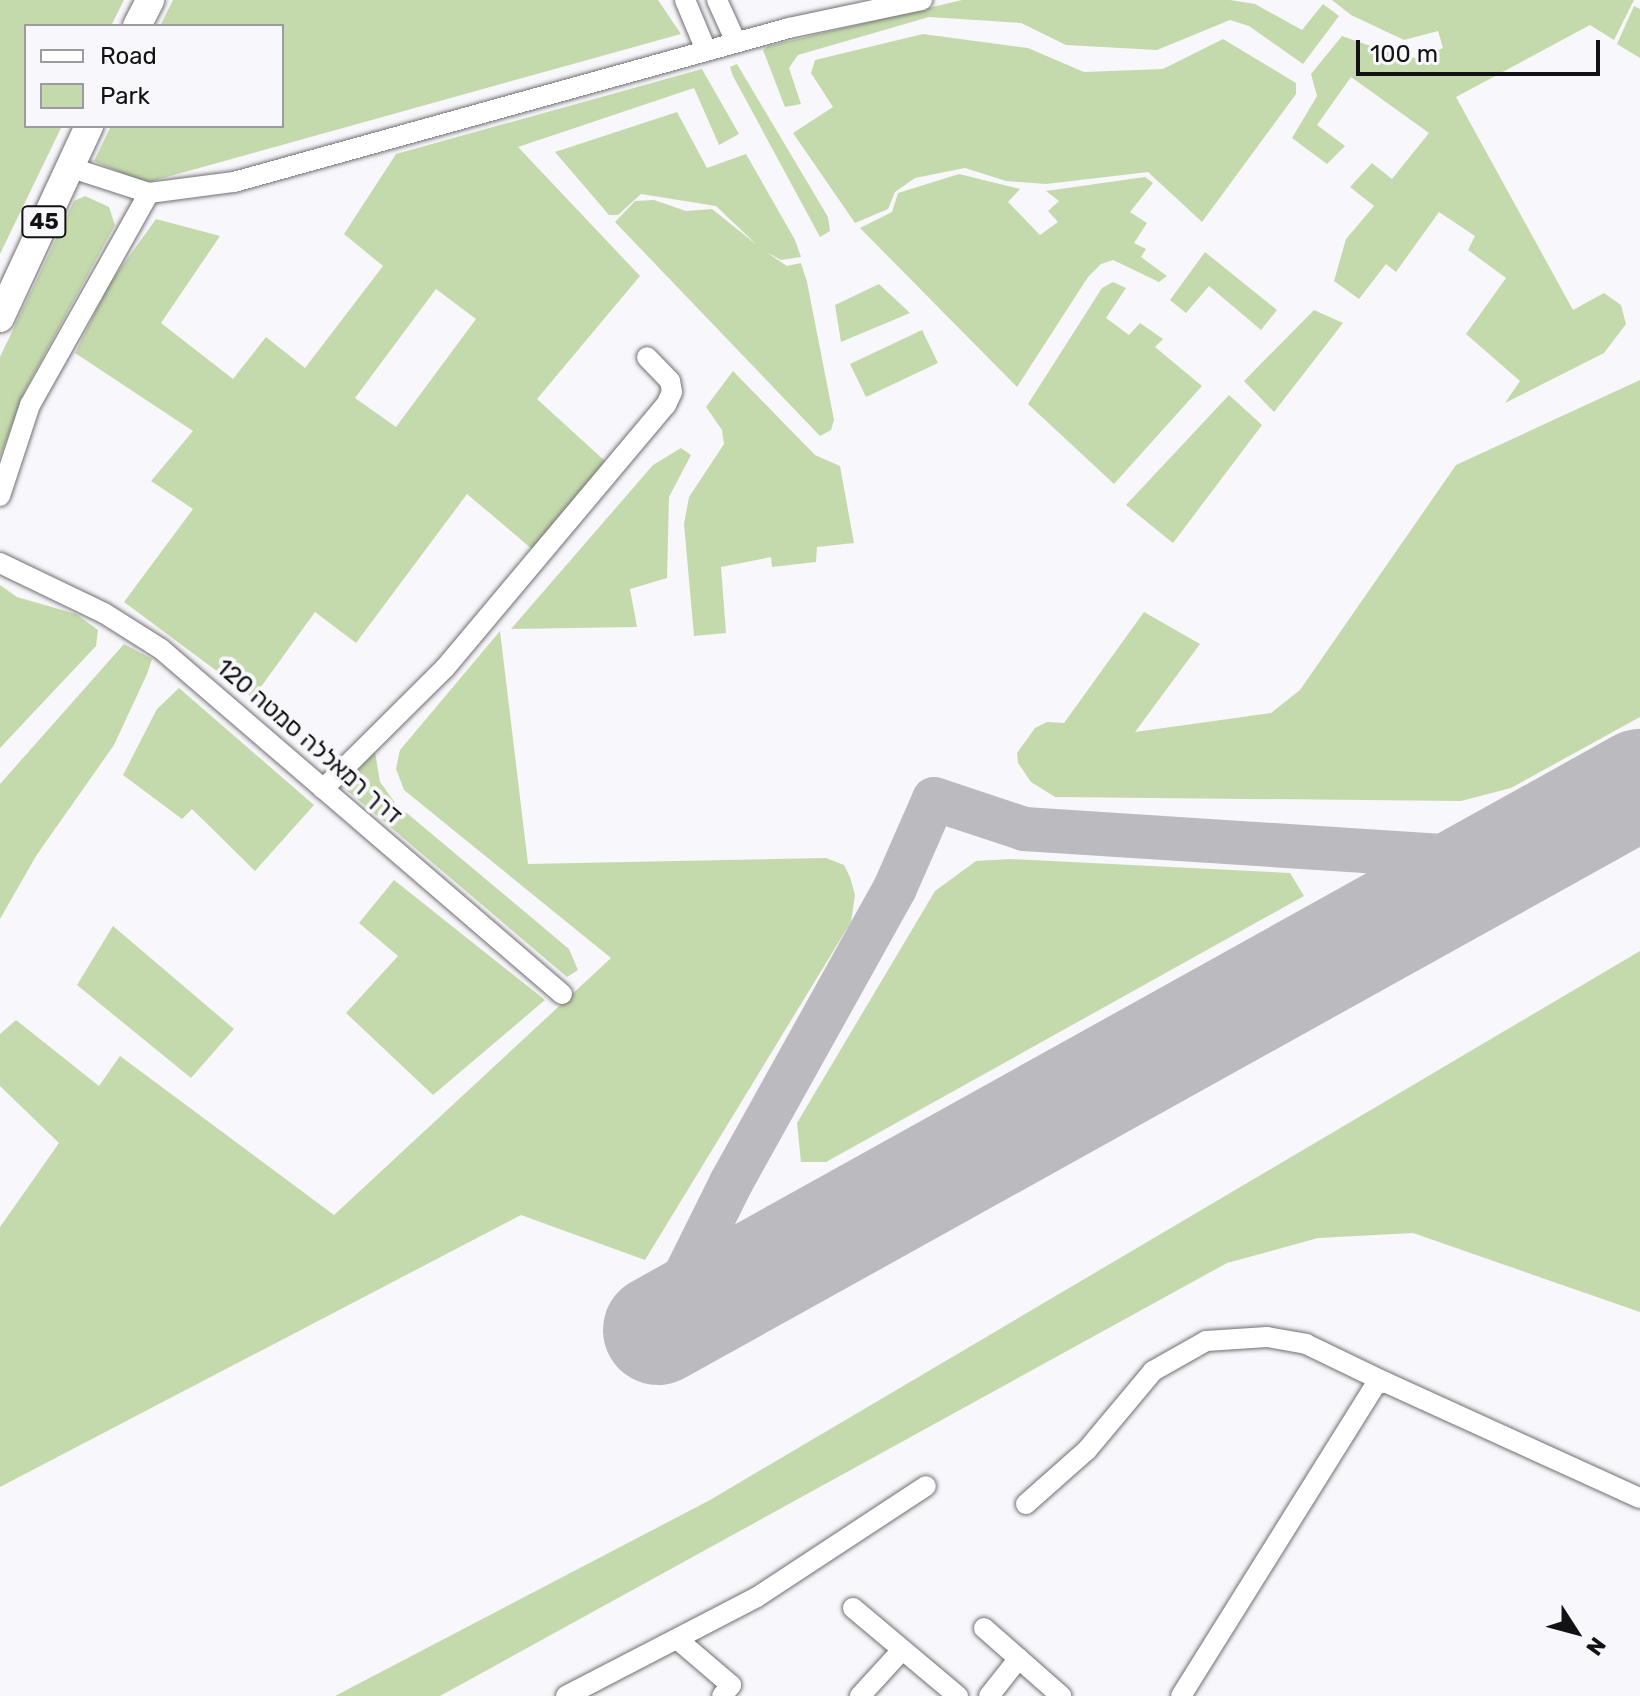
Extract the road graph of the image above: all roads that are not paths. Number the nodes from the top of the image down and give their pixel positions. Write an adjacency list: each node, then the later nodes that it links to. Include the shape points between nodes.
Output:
1 (150, 0): 5 (highway)
2 (685, 0): 7 (street)
3 (717, 0): 6 (street)
4 (922, 0): 6 (street)
5 (138, 24)
6 (736, 42): 7 (street)
7 (706, 50): 10 (street, via 234,182)
8 (88, 128): 9 (highway, 45)
9 (69, 167): 10 (street); 11 (highway, 45)
10 (149, 193): 13 (street, via 30,405)
11 (0, 318)
12 (647, 357): 15 (street, via 670,381 666,405 445,668)
13 (0, 496)
14 (0, 563): 15 (street, דרך רמאללה סמטה 120, via 104,613 161,649)
15 (323, 789): 16 (street, דרך רמאללה סמטה 120)
16 (562, 994)
17 (1385, 1382): 19 (street); 20 (street, via 1306,1344 1267,1337 1206,1341 1153,1371 1087,1450); 33 (street, via 1375,1385 1365,1399)
18 (926, 1486): 23 (street, via 757,1597)
19 (1640, 1498)
20 (1026, 1504)
21 (853, 1608): 24 (street)
22 (984, 1628): 25 (street)
23 (677, 1639): 26 (street); 28 (street, via 731,1685)
24 (902, 1650): 29 (street); 30 (street)
25 (1019, 1658): 31 (street); 32 (street)
26 (600, 1689): 27 (street)
27 (566, 1696)
28 (722, 1696)
29 (860, 1696)
30 (958, 1696)
31 (989, 1696)
32 (1061, 1696)
33 (1181, 1696)

